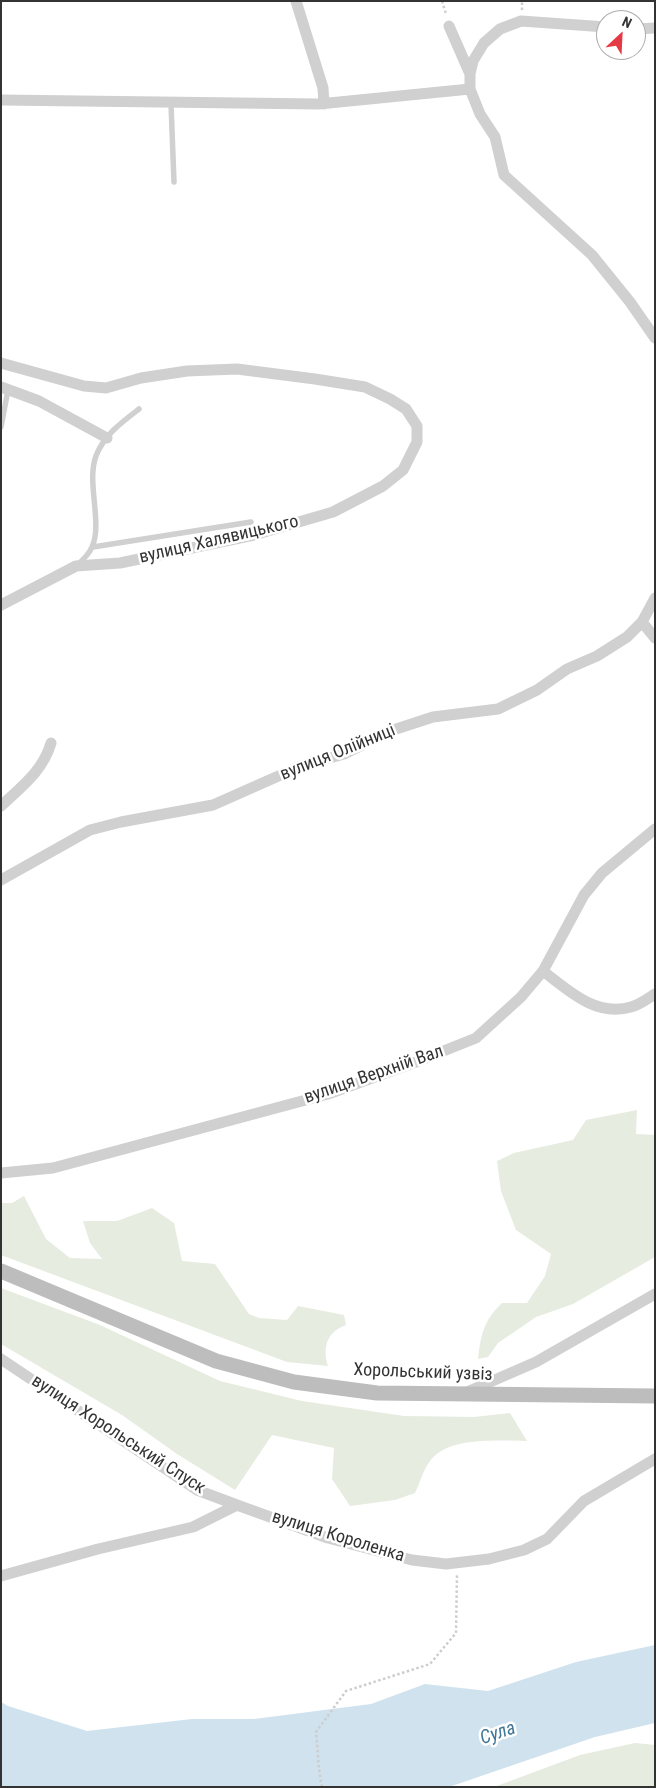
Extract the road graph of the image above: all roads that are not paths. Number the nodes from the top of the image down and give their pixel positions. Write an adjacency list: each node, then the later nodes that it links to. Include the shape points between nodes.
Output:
1 (296, 1): 8 (street, via 323,88)
2 (450, 26): 4 (street)
3 (596, 26): 4 (street, via 521,21 500,29 484,43 473,61)
4 (470, 74): 5 (street)
5 (470, 89): 8 (street); 10 (street, via 480,114 495,137 504,175 592,255)
6 (1, 100): 7 (street)
7 (171, 104): 8 (street); 9 (lane)
8 (324, 104)
9 (174, 182)
10 (655, 338)
11 (1, 363): 18 (street, вулиця Халявицького, via 84,386 106,388 140,378 187,371 237,369 365,387 406,409 417,426 417,442 403,470 382,486 332,512 254,535 120,563)
12 (4, 388): 14 (lane); 15 (street, via 65,414)
13 (139, 408): 15 (lane)
14 (1, 427)
15 (106, 438): 17 (lane, via 95,457)
16 (251, 522): 17 (lane)
17 (93, 547): 18 (lane)
18 (76, 566): 20 (street, вулиця Халявицького)
19 (655, 598): 21 (street, вулиця Олійниці)
20 (1, 605)
21 (642, 622): 22 (street); 26 (street, вулиця Олійниці, via 627,637 597,656 567,668 537,690 498,709 433,717 390,731 344,754 301,766 213,805 90,830)
22 (655, 638)
23 (51, 744): 24 (street, via 37,772)
24 (1, 806)
25 (655, 829): 27 (street, вулиця Верхній Вал, via 602,873 584,895)
26 (1, 880)
27 (542, 971): 28 (street, via 581,999 610,1011 633,1007); 29 (street, вулиця Верхній Вал, via 521,997 476,1038 416,1062 328,1094 53,1168)
28 (655, 994)
29 (1, 1173)
30 (1, 1271): 33 (main road, Хорольський узвіз, via 216,1361 258,1374 377,1393)
31 (655, 1294): 33 (street, via 536,1362)
32 (1, 1359): 36 (street, вулиця Хорольський Спуск, via 197,1490)
33 (463, 1394): 34 (main road, Хорольський узвіз)
34 (655, 1396)
35 (655, 1459): 36 (street, вулиця Короленка, via 584,1501 547,1539 524,1550 489,1559 446,1564 402,1558 328,1538)
36 (237, 1505): 37 (street, via 193,1527)
37 (1, 1576)

